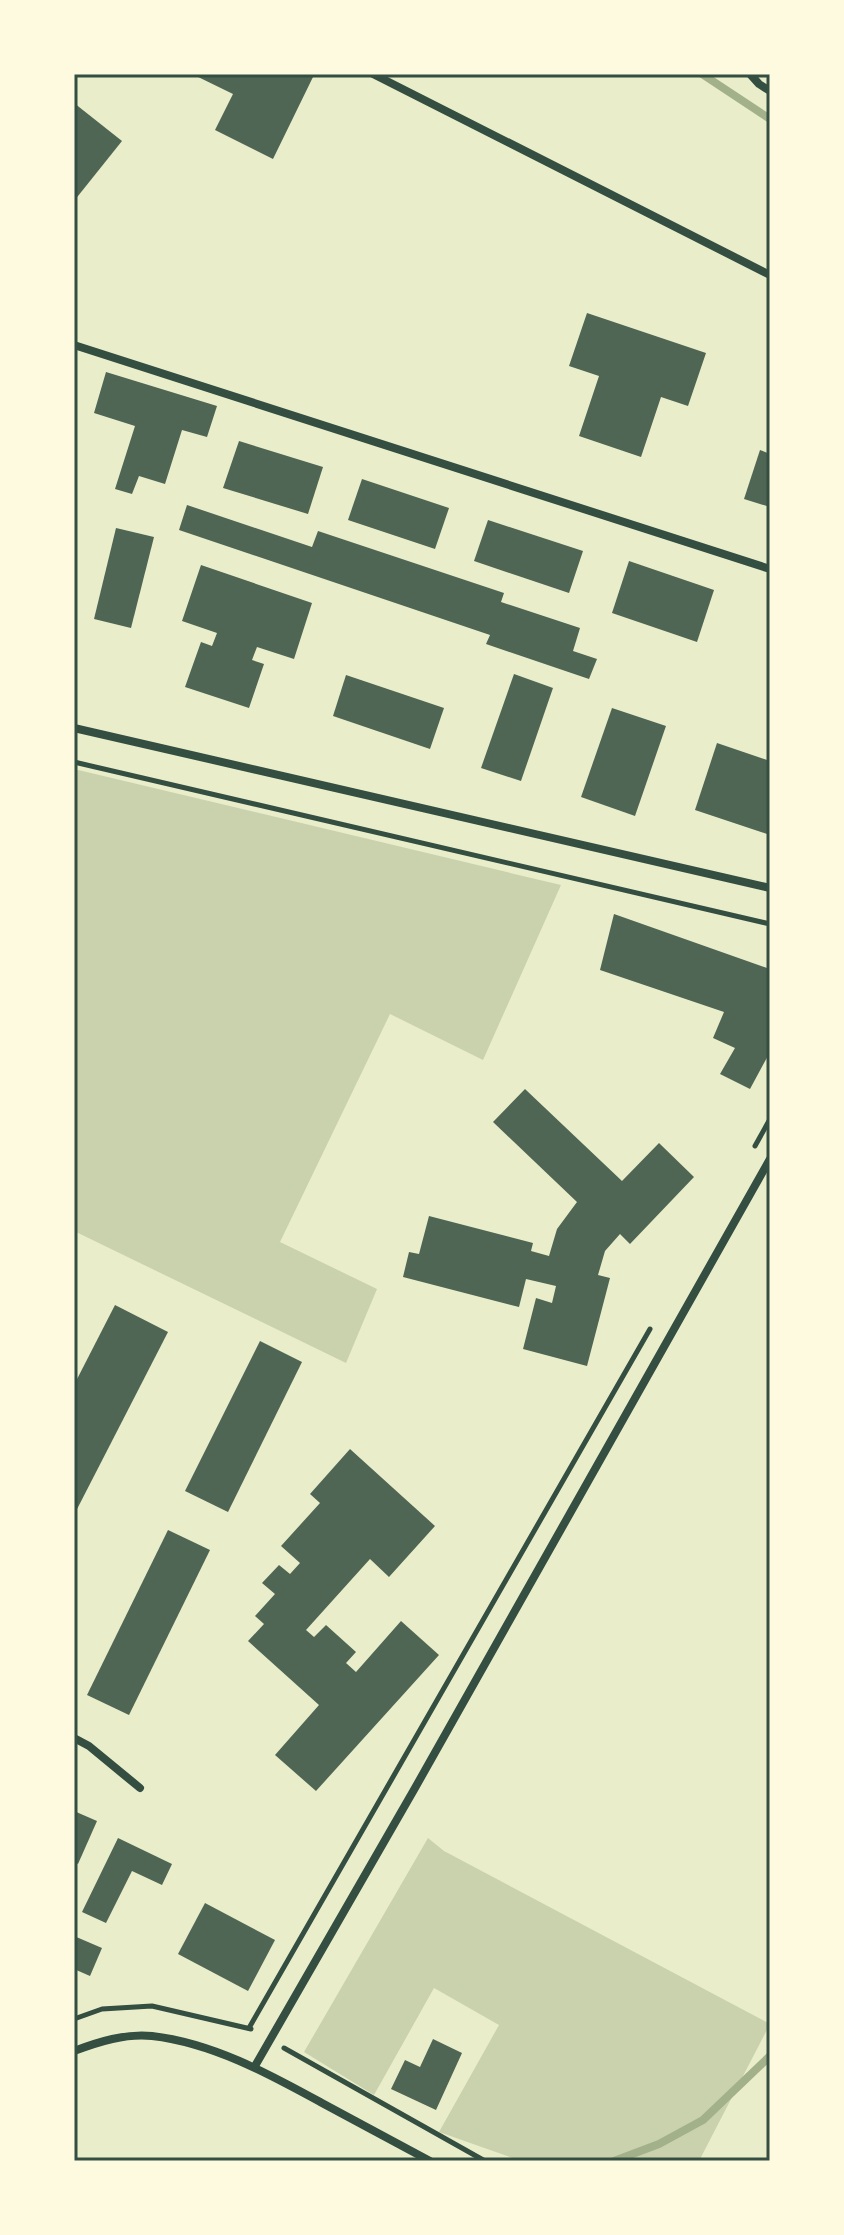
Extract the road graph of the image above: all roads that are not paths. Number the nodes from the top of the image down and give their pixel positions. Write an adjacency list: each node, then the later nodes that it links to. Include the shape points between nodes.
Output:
1 (373, 74): 4 (street)
2 (750, 74): 3 (street)
3 (770, 91)
4 (770, 275)
5 (74, 345): 6 (street)
6 (770, 569)
7 (74, 728): 8 (street)
8 (770, 888)
9 (770, 1159): 13 (street)
10 (74, 1738): 11 (street)
11 (140, 1788)
12 (74, 2051): 13 (street, via 102,2041 151,2036)
13 (255, 2066): 14 (street)
14 (430, 2161)

